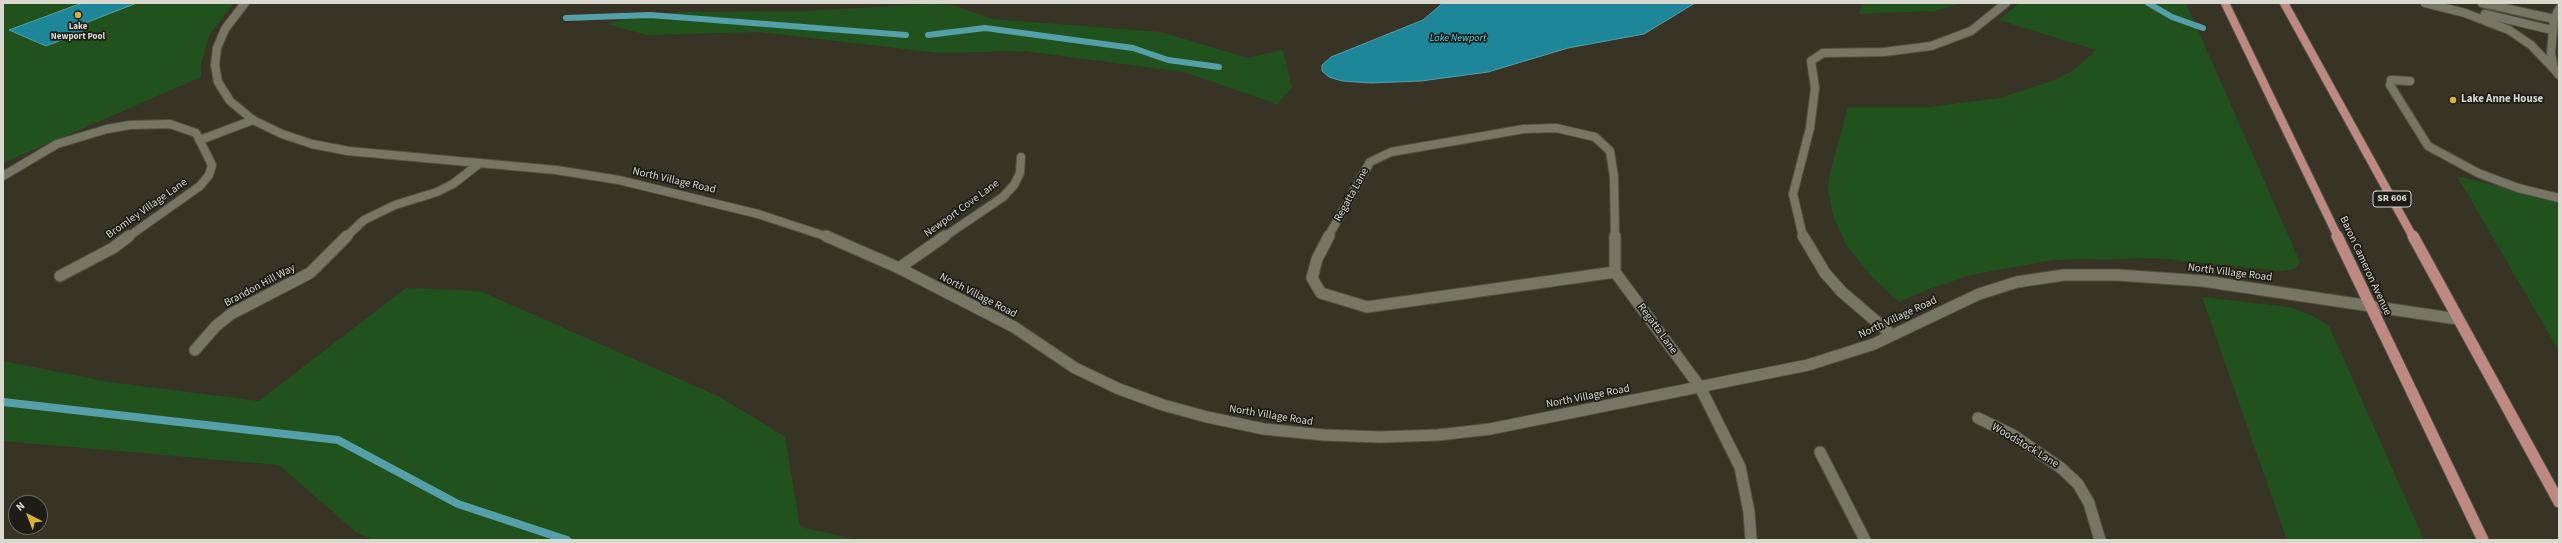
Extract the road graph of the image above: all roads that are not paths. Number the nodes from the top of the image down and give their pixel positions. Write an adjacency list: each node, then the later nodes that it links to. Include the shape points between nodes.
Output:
1 (245, 3): 13 (street, North Village Road, via 225,29 217,48 215,65 218,82 230,101)
2 (2006, 3): 24 (street, via 1971,31 1932,46 1890,51 1823,53 1811,61 1815,88 1810,128 1793,194 1801,232 1808,248 1834,283)
3 (2225, 3): 22 (main road, Baron Cameron Avenue)
4 (2284, 3): 23 (main road, SR 606)
5 (2425, 3): 11 (street, via 2465,13 2509,30 2531,45)
6 (2430, 3): 10 (street)
7 (2482, 3): 9 (street)
8 (2559, 9): 9 (street)
9 (2554, 19): 10 (street)
10 (2552, 30): 11 (street, via 2551,58)
11 (2557, 72)
12 (2410, 81): 18 (street, via 2391,80 2390,85 2428,146 2478,173 2518,188)
13 (253, 120): 14 (street); 16 (street, North Village Road, via 305,142 348,151)
14 (200, 140): 17 (street, Bromley Village Lane, via 196,133 170,124 130,125 107,129 57,144); 21 (street, Bromley Village Lane, via 212,165 209,175 200,186 113,248)
15 (1021, 157): 19 (street, Newport Cove Lane, via 1020,173 1014,185 1003,197)
16 (480, 163): 19 (street, North Village Road, via 564,172 689,195 818,233); 25 (street, Brandon Hill Way, via 453,184 437,192 395,205 364,220 310,273 231,314 216,326)
17 (3, 176)
18 (2559, 198)
19 (899, 268): 26 (street, North Village Road, via 1014,327 1075,368 1119,389 1163,405 1264,429 1324,436 1380,438 1438,435 1490,429)
20 (1615, 272): 20 (street, Regatta Lane, via 1614,176 1610,150 1595,137 1556,128 1524,129 1391,152 1370,162 1317,260 1312,278 1321,293 1367,307); 26 (street, Regatta Lane)
21 (60, 276)
22 (2369, 305): 23 (street, North Village Road); 24 (street, North Village Road, via 2186,279 2064,275 2017,282 1979,294); 33 (main road, Baron Cameron Avenue)
23 (2457, 319): 29 (main road, SR 606)
24 (1892, 335): 26 (street, North Village Road, via 1822,362)
25 (195, 350)
26 (1700, 387): 30 (street, Regatta Lane, via 1740,467 1749,512)
27 (1978, 418): 32 (street, Woodstock Lane, via 2013,435 2061,468 2078,484 2089,503)
28 (1820, 452): 31 (street)
29 (2559, 502)
30 (1751, 540)
31 (1865, 540)
32 (2100, 540)
33 (2483, 540)

